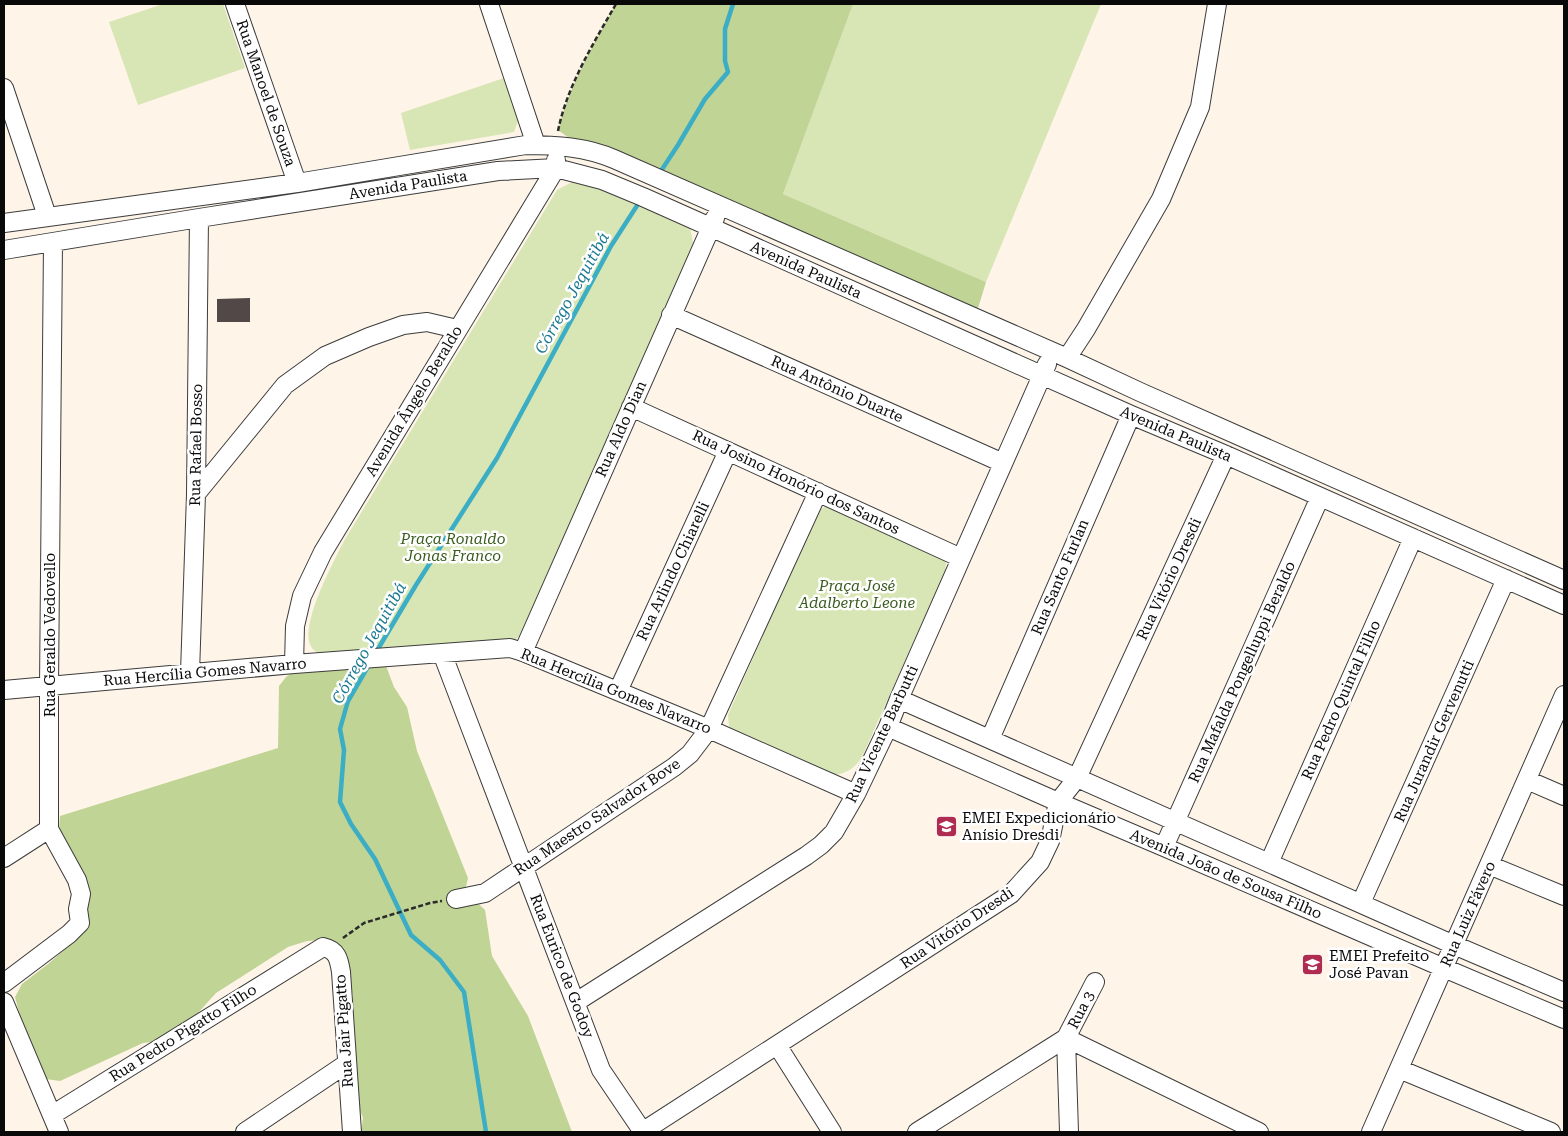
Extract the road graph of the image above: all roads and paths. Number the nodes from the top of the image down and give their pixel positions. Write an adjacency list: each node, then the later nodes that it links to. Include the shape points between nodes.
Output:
1 (235, 4): 9 (street, Rua Manoel de Souza)
2 (489, 4): 6 (street)
3 (616, 4): 7 (path, via 585,59 564,108)
4 (1217, 4): 19 (street, Rua Vicente Barbutti, via 1200,107 1161,199 1096,312)
5 (4, 88): 11 (street)
6 (536, 145): 7 (street, Avenida Paulista); 9 (street, Avenida Paulista, via 526,144)
7 (557, 146): 8 (street, Avenida Ângelo Beraldo); 10 (street, Avenida Paulista, via 601,154)
8 (556, 168): 12 (street, Avenida Paulista, via 498,171); 14 (street, Avenida Paulista, via 602,180); 18 (street, Avenida Ângelo Beraldo)
9 (297, 183): 11 (street, Avenida Paulista)
10 (720, 206): 14 (street, Rua Aldo Dian); 19 (street, Avenida Paulista)
11 (47, 216): 13 (street, Avenida Paulista)
12 (199, 218): 15 (street, Avenida Paulista); 27 (street, Rua Rafael Bosso)
13 (4, 223)
14 (710, 228): 17 (street, Rua Aldo Dian); 20 (street, Avenida Paulista)
15 (53, 242): 16 (street, Avenida Paulista); 38 (street, Rua Geraldo Vedovello)
16 (4, 250)
17 (671, 316): 21 (street, Rua Aldo Dian); 25 (street, Rua Antônio Duarte)
18 (457, 329): 27 (street, via 426,322 403,325 325,356 285,385); 36 (street, Avenida Ângelo Beraldo, via 323,552 302,596 295,626)
19 (1059, 355): 20 (street, Rua Vicente Barbutti); 32 (street, Avenida Paulista)
20 (1042, 374): 22 (street, Avenida Paulista); 25 (street, Rua Vicente Barbutti)
21 (630, 406): 23 (street, Rua Josino Honório dos Santos); 34 (street, Rua Aldo Dian)
22 (1130, 415): 24 (street, Avenida Paulista); 45 (street, Rua Santo Furlan)
23 (728, 451): 26 (street, Rua Josino Honório dos Santos); 40 (street, Rua Arlindo Chiarelli)
24 (1226, 456): 28 (street, Avenida Paulista); 46 (street, Rua Vitório Dresdi)
25 (1003, 463): 30 (street, Rua Vicente Barbutti)
26 (818, 492): 30 (street, Rua Josino Honório dos Santos); 44 (street, Rua Maestro Salvador Bove)
27 (196, 494): 37 (street, Rua Rafael Bosso)
28 (1320, 497): 29 (street, Avenida Paulista); 51 (street, Rua Mafalda Pongelluppi Beraldo)
29 (1413, 538): 31 (street, Avenida Paulista); 55 (street, Rua Pedro Quintal Filho)
30 (961, 558): 41 (street, Rua Vicente Barbutti)
31 (1506, 579): 33 (street, Avenida Paulista); 60 (street, Rua Jurandir Gervenutti)
32 (1564, 580)
33 (1564, 605)
34 (523, 652): 35 (street, Rua Hercília Gomes Navarro, via 510,648); 40 (street, Rua Hercília Gomes Navarro)
35 (442, 653): 36 (street, Rua Hercília Gomes Navarro); 57 (street, Rua Eurico de Godoy)
36 (294, 664): 37 (street, Rua Hercília Gomes Navarro)
37 (190, 673): 38 (street, Rua Hercília Gomes Navarro)
38 (49, 687): 39 (street, Rua Hercília Gomes Navarro); 52 (street, Rua Geraldo Vedovello)
39 (4, 690)
40 (618, 691): 44 (street, Rua Hercília Gomes Navarro)
41 (899, 699): 43 (street, Rua Vicente Barbutti); 45 (street, Avenida João de Sousa Filho)
42 (1564, 699): 47 (street, Rua Luiz Fávero)
43 (888, 727): 48 (street, Rua Vicente Barbutti); 50 (street, Avenida João de Sousa Filho)
44 (708, 729): 48 (street, Rua Hercília Gomes Navarro); 57 (street, Rua Maestro Salvador Bove, via 690,754 674,767)
45 (990, 739): 46 (street, Avenida João de Sousa Filho)
46 (1077, 778): 50 (street, Rua Vitório Dresdi); 51 (street, Avenida João de Sousa Filho)
47 (1526, 780): 49 (street); 56 (street, Rua Luiz Fávero)
48 (856, 794): 68 (street, Rua Vicente Barbutti, via 834,832 821,845)
49 (1564, 796)
50 (1058, 802): 53 (street, Avenida João de Sousa Filho); 71 (street, Rua Vitório Dresdi, via 1050,841 1040,862 1011,894)
51 (1176, 821): 53 (street, Rua Mafalda Pongelluppi Beraldo); 55 (street, Avenida João de Sousa Filho)
52 (49, 830): 54 (street); 65 (street, Rua Geraldo Vedovello, via 77,880 81,894 80,923)
53 (1164, 847): 63 (street, Avenida João de Sousa Filho)
54 (4, 858)
55 (1269, 863): 60 (street, Avenida João de Sousa Filho)
56 (1489, 865): 58 (street); 61 (street, Rua Luiz Fávero)
57 (524, 866): 59 (street, Rua Maestro Salvador Bove, via 485,893); 68 (street, Rua Eurico de Godoy)
58 (1564, 896)
59 (456, 899): 62 (path, via 430,903 364,923)
60 (1360, 903): 61 (street, Avenida João de Sousa Filho)
61 (1454, 945): 63 (street, Rua Luiz Fávero); 66 (street, Avenida João de Sousa Filho)
62 (323, 949): 72 (street, Rua Jair Pigatto, via 338,957); 74 (street, Rua Pedro Pigatto Filho)
63 (1444, 968): 69 (street, Avenida João de Sousa Filho); 73 (street, Rua Luiz Fávero)
64 (1095, 982): 70 (street, Rua 3)
65 (4, 983)
66 (1564, 992)
67 (4, 1002): 74 (street)
68 (576, 1002): 78 (street, Rua Eurico de Godoy, via 601,1070)
69 (1564, 1019)
70 (1066, 1038): 80 (street); 81 (street); 82 (street)
71 (777, 1046): 78 (street, Rua Vitório Dresdi); 79 (street)
72 (346, 1064): 76 (street); 77 (street, Rua Jair Pigatto)
73 (1399, 1069): 83 (street, Rua Luiz Fávero); 84 (street)
74 (52, 1115): 75 (street)
75 (59, 1132)
76 (245, 1132)
77 (352, 1132)
78 (643, 1132)
79 (832, 1132)
80 (917, 1132)
81 (1069, 1132)
82 (1259, 1132)
83 (1371, 1132)
84 (1551, 1132)

